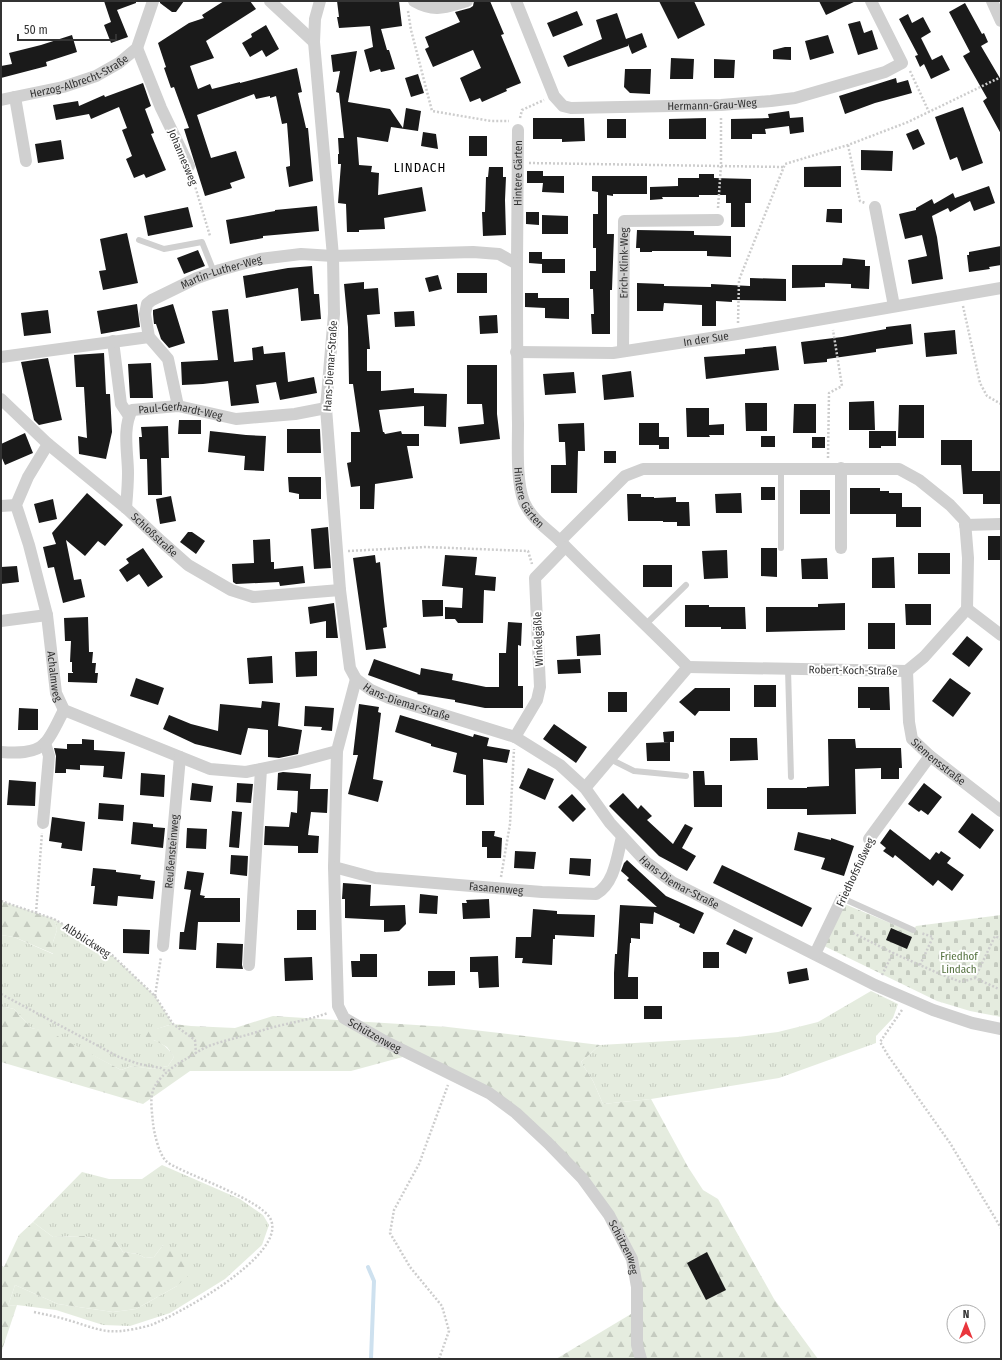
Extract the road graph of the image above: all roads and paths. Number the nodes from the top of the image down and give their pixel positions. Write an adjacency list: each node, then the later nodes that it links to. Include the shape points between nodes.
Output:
1 (153, 1): 11 (street, Herzog-Albrecht-Straße)
2 (270, 1): 10 (street)
3 (320, 1): 10 (street, Hans-Diemar-Straße, via 315,19)
4 (467, 1): 8 (street, via 442,9)
5 (516, 1): 14 (street)
6 (871, 1): 12 (street)
7 (992, 1): 9 (street)
8 (411, 4): 19 (path, via 411,30 432,111)
9 (1001, 21)
10 (314, 42): 30 (street, Hans-Diemar-Straße)
11 (137, 48): 15 (street, Herzog-Albrecht-Straße, via 119,63 96,76 63,87); 24 (street, Johannesweg, via 161,108)
12 (902, 63): 17 (street, Hermann-Grau-Weg, via 885,72 795,98); 18 (path, via 909,69)
13 (1001, 77): 18 (path)
14 (554, 96): 17 (street, Hermann-Grau-Weg, via 563,106 571,108); 19 (path, via 522,110)
15 (15, 97): 16 (street, Herzog-Albrecht-Straße); 21 (street, Herzog-Albrecht-Straße)
16 (1, 100)
17 (721, 105): 23 (path)
18 (929, 112): 20 (path)
19 (519, 126): 22 (street, Hintere Gärten)
20 (848, 145): 25 (path, via 785,164); 26 (path, via 860,201)
21 (26, 162)
22 (518, 163): 23 (path); 31 (street, Hintere Gärten)
23 (721, 165): 25 (path); 27 (path)
24 (189, 166): 29 (path, Johannesweg)
25 (784, 167): 37 (path, via 739,280)
26 (875, 207): 35 (street)
27 (718, 220): 40 (street, Erich-Klink-Weg, via 624,221)
28 (139, 240): 32 (lane, via 164,248 202,242)
29 (212, 241)
30 (333, 256): 31 (street, via 473,252 499,254); 32 (street, Martin-Luther-Weg, via 301,254 260,259); 46 (street, Hans-Diemar-Straße, via 334,314)
31 (517, 264): 41 (street, Hintere Gärten)
32 (214, 272): 38 (street, Martin-Luther-Weg, via 190,281 147,304 145,314)
33 (1001, 288): 34 (street, In der Sue)
34 (961, 295): 35 (street, In der Sue); 44 (path, via 980,383 987,396)
35 (894, 306): 36 (street, In der Sue)
36 (831, 317): 37 (street, In der Sue); 50 (path, via 842,386 829,393)
37 (737, 334): 40 (street, In der Sue)
38 (149, 337): 39 (street); 45 (street, via 168,359)
39 (113, 342): 42 (street); 47 (street, via 121,404)
40 (623, 351): 41 (street, In der Sue)
41 (516, 352): 57 (street, Hintere Gärten, via 518,470 522,495 531,514)
42 (1, 357)
43 (1, 399): 48 (street, Schloßstraße)
44 (1001, 404)
45 (178, 406): 46 (street, Paul-Gerhardt-Weg, via 236,419 295,414); 47 (street, Paul-Gerhardt-Weg, via 132,410)
46 (326, 408): 60 (street, Hans-Diemar-Straße)
47 (129, 416): 54 (street, Paul-Gerhardt-Weg)
48 (48, 444): 52 (street, via 28,477); 54 (street, Schloßstraße)
49 (781, 468): 50 (street); 57 (street, via 643,469 625,476); 58 (lane)
50 (828, 468): 51 (street)
51 (841, 468): 56 (street, via 899,469 919,480 950,505 965,521); 59 (street)
52 (16, 505): 53 (street); 65 (street, Achalmweg)
53 (1, 506)
54 (126, 508): 63 (street, Schloßstraße, via 188,565 231,590 253,597)
55 (1001, 524): 56 (street)
56 (965, 525): 64 (street, via 968,558)
57 (563, 544): 61 (street); 67 (street, Hintere Gärten)
58 (781, 548)
59 (841, 548)
60 (337, 552): 61 (path, via 426,547 528,551); 63 (street, Hans-Diemar-Straße)
61 (535, 578): 74 (street, Winkelgäßle, via 540,687 537,700)
62 (686, 585): 67 (lane)
63 (340, 590): 72 (street, Hans-Diemar-Straße, via 350,668)
64 (967, 609): 68 (street); 71 (street, Robert-Koch-Straße, via 924,657)
65 (47, 616): 66 (street); 73 (street, Achalmweg, via 56,693)
66 (1, 621)
67 (646, 624): 69 (street, Hintere Gärten)
68 (1001, 635)
69 (688, 667): 70 (street, Robert-Koch-Straße); 80 (street)
70 (788, 669): 71 (street, Robert-Koch-Straße); 83 (lane)
71 (906, 671): 78 (street, Siemensstraße, via 912,739)
72 (356, 679): 74 (street, Hans-Diemar-Straße, via 371,690 389,698); 76 (street)
73 (64, 710): 75 (street); 79 (street, Achalmweg)
74 (515, 737): 84 (street, Hans-Diemar-Straße, via 560,765); 90 (path, via 510,824)
75 (45, 743): 77 (street, via 34,750); 86 (street, via 49,756)
76 (337, 751): 81 (street, Achalmweg); 89 (street)
77 (1, 752)
78 (930, 756): 85 (street, Siemensstraße); 88 (street, Friedhofsfußweg)
79 (180, 758): 81 (street, Achalmweg, via 210,769 246,772); 97 (street, Reußensteinweg)
80 (610, 759): 82 (lane, via 634,771); 84 (street)
81 (261, 769): 100 (street)
82 (686, 776)
83 (791, 777)
84 (585, 788): 87 (street, Hans-Diemar-Straße)
85 (1001, 810)
86 (43, 823): 93 (path)
87 (622, 837): 90 (street, Fasanenweg, via 610,880 603,890 596,894); 99 (street, Hans-Diemar-Straße, via 646,862 672,882)
88 (869, 839): 91 (path, Friedhofsfußweg)
89 (334, 867): 90 (street, Fasanenweg, via 375,878); 108 (street)
90 (499, 888)
91 (842, 898): 94 (lane); 99 (street, Friedhofsfußweg)
92 (1, 901): 93 (path, Albblickweg)
93 (36, 913): 106 (path, Albblickweg, via 54,919 112,955)
94 (913, 930): 101 (path, via 933,938)
95 (853, 933): 98 (path)
96 (1001, 939): 102 (path, via 995,936)
97 (163, 946): 106 (path)
98 (893, 952): 101 (path); 103 (path)
99 (815, 954): 103 (street, Hans-Diemar-Straße)
100 (249, 965)
101 (920, 965): 102 (path, via 961,982)
102 (975, 978): 104 (path)
103 (875, 985): 107 (street, Hans-Diemar-Straße)
104 (999, 989)
105 (1, 994): 111 (path, via 119,1057 161,1068)
106 (155, 996): 110 (path, Albblickweg, via 173,1024 195,1040)
107 (909, 1000): 109 (street, Hans-Diemar-Straße, via 972,1023); 113 (path, via 880,1042 950,1143)
108 (338, 1006): 110 (path, via 311,1019 208,1046); 112 (street, Schützenweg, via 344,1018)
109 (1001, 1029)
110 (196, 1053): 111 (path)
111 (167, 1072): 114 (path, via 155,1085 151,1102 154,1131 166,1161 248,1200 264,1211 270,1219 272,1228 272,1236 267,1246 245,1267 208,1295 150,1325 110,1332)
112 (451, 1075): 115 (path, via 419,1164 394,1210 390,1233 410,1267 442,1306 449,1331); 116 (street, Schützenweg, via 489,1094 516,1113 582,1178 609,1215 632,1260 637,1286 636,1311)
113 (1001, 1228)
114 (34, 1312)
115 (439, 1359)
116 (641, 1359)

